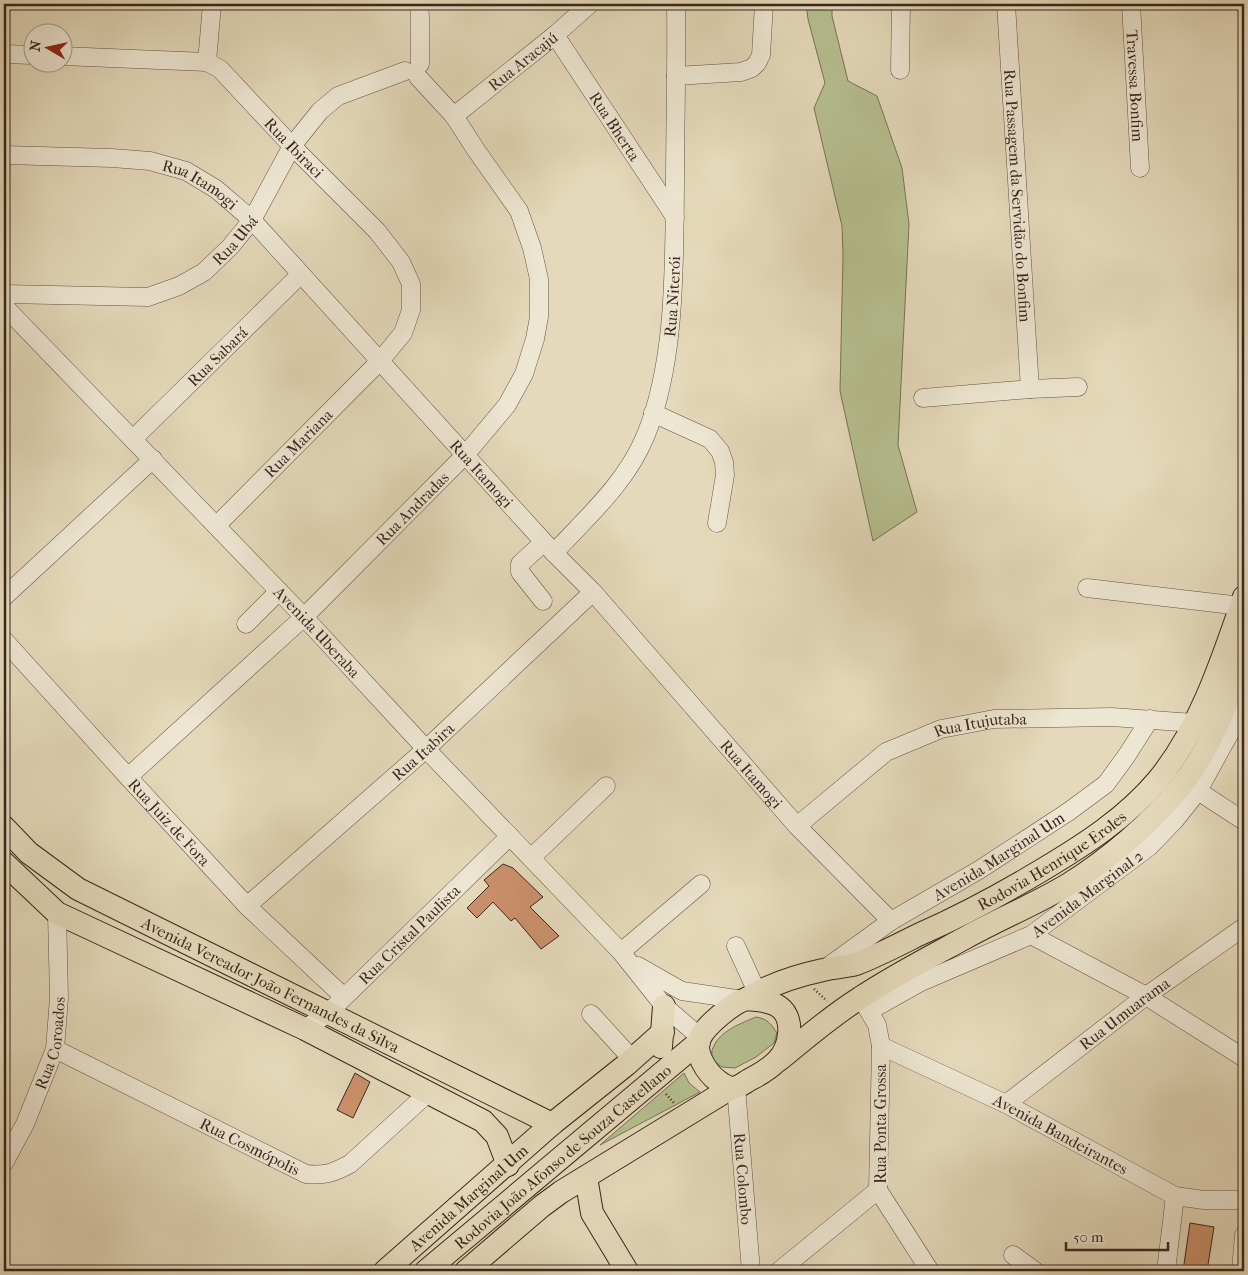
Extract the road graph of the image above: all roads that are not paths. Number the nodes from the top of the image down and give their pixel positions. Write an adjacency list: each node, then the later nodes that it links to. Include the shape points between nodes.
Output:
1 (212, 4): 13 (street)
2 (419, 4): 14 (street)
3 (590, 4): 9 (street, Rua Aracajú)
4 (676, 4): 16 (street, Rua Niterói)
5 (764, 4): 16 (street, via 761,55 752,68 741,72)
6 (901, 4): 15 (street)
7 (1006, 4): 28 (street, Rua Passagem da Servidão do Bonfim)
8 (1131, 4): 20 (street, Travessa Bonfim)
9 (555, 35): 17 (street, Rua Aracajú); 21 (street, Rua Bherta)
10 (4, 54): 11 (street)
11 (22, 55)
12 (72, 56): 13 (street)
13 (208, 62): 18 (street, Rua Ibiraci, via 220,69)
14 (414, 70): 17 (street, Rua Andradas); 18 (street, Rua Ubá, via 338,96 320,111)
15 (900, 70)
16 (676, 76): 21 (street, Rua Niterói)
17 (454, 116): 32 (street, Rua Andradas, via 519,211 539,279 536,339 524,374 507,405)
18 (292, 146): 22 (street, Rua Ubá); 26 (street, Rua Ibiraci, via 377,231 402,262 411,284 411,310 402,333)
19 (4, 155): 22 (street, Rua Itamogi, via 150,161 186,171 216,189)
20 (1140, 168)
21 (674, 217): 30 (street, Rua Niterói, via 672,308 667,352)
22 (252, 220): 23 (street, Rua Itamogi); 24 (street, Rua Ubá, via 204,272 179,286 148,297)
23 (300, 274): 26 (street, Rua Itamogi); 31 (street, Rua Sabará)
24 (4, 294)
25 (4, 306): 31 (street, Avenida Uberaba)
26 (380, 361): 32 (street, Rua Itamogi); 35 (street, Rua Mariana)
27 (1078, 387): 28 (street)
28 (1030, 389): 29 (street)
29 (923, 398)
30 (653, 413): 34 (street, via 710,439 720,450 725,475); 36 (street, Rua Niterói, via 645,438 623,479)
31 (134, 439): 33 (street, Avenida Uberaba)
32 (466, 454): 36 (street, Rua Itamogi); 43 (street, Rua Andradas)
33 (153, 459): 35 (street, Avenida Uberaba); 40 (street)
34 (717, 523)
35 (216, 526): 38 (street, Avenida Uberaba)
36 (549, 547): 39 (street, Rua Itamogi); 41 (street, Rua Niterói, via 520,564 520,572)
37 (1087, 588): 42 (street)
38 (279, 591): 43 (street, Avenida Uberaba); 44 (street)
39 (593, 592): 50 (street, Rua Itabira); 55 (street, Rua Itamogi)
40 (4, 597)
41 (543, 601)
42 (1243, 602): 49 (main road, Rodovia Henrique Eroles, via 1206,699)
43 (304, 617): 50 (street, Avenida Uberaba); 51 (street, Rua Andradas)
44 (246, 624)
45 (4, 640): 51 (street, Rua Juiz de Fora)
46 (1244, 655): 72 (main road, Rodovia Henrique Eroles, via 1229,699 1200,756 1181,787 1153,818 1069,884 965,938)
47 (1244, 707): 53 (street, Avenida Marginal 2)
48 (1150, 719): 49 (street, Rua Itujutaba); 55 (street, Rua Itujutaba, via 994,719 941,728 886,752); 63 (street, Avenida Marginal Um, via 1106,784 979,870)
49 (1193, 723): 68 (main road, Rodovia Henrique Eroles, via 1178,752 1157,780 1094,839 1001,895 946,923 856,964)
50 (426, 749): 57 (street, Avenida Uberaba); 61 (street, Rua Itabira)
51 (128, 777): 61 (street, Rua Juiz de Fora)
52 (606, 786): 58 (street)
53 (1198, 791): 54 (street); 65 (street, Avenida Marginal 2, via 1149,847)
54 (1244, 821)
55 (797, 826): 63 (street, Rua Itamogi)
56 (4, 827): 74 (main road, Avenida Vereador João Fernandes da Silva, via 29,853 78,889)
57 (510, 836): 58 (street, Avenida Uberaba); 70 (street, Rua Cristal Paulista)
58 (531, 858): 67 (street, Avenida Uberaba)
59 (4, 864): 62 (main road, Avenida Vereador João Fernandes da Silva)
60 (701, 884): 67 (street)
61 (247, 906): 70 (street, Rua Juiz de Fora)
62 (56, 913): 76 (main road, Avenida Vereador João Fernandes da Silva); 80 (street, Rua Coroados, via 59,998)
63 (891, 922): 68 (street, Avenida Marginal Um)
64 (1244, 927): 69 (street, Rua Umuarama)
65 (1031, 934): 69 (street); 72 (street, Avenida Marginal 2)
66 (736, 946): 71 (street)
67 (626, 956): 71 (street, Avenida Uberaba, via 682,991); 73 (street, Avenida Uberaba)
68 (823, 970): 71 (main road, Rodovia Henrique Eroles, via 777,982)
69 (1146, 996): 81 (street); 87 (street, Rua Umuarama)
70 (344, 997): 74 (street, Rua Cristal Paulista)
71 (749, 997): 78 (main road, via 708,1026); 83 (main road, via 776,1005 785,1012 789,1023 788,1039)
72 (865, 1004): 79 (street, Rua Ponta Grossa, via 877,1025); 83 (main road, Rodovia Henrique Eroles, via 839,1012)
73 (664, 1006): 77 (main road); 78 (street, Avenida Uberaba)
74 (328, 1013): 76 (street, Rua Cristal Paulista); 88 (main road, Avenida Vereador João Fernandes da Silva)
75 (591, 1014): 82 (street)
76 (305, 1028): 86 (main road, Avenida Vereador João Fernandes da Silva)
77 (663, 1032): 82 (main road, Avenida Marginal Um); 84 (main road)
78 (699, 1040): 84 (main road, Rodovia João Afonso de Souza Castellano); 85 (main road, via 700,1057 707,1070 716,1079)
79 (881, 1046): 87 (street, Avenida Bandeirantes); 92 (street, Rua Ponta Grossa)
80 (55, 1049): 86 (street, Rua Cosmópolis, via 306,1174 322,1176 350,1164); 89 (street, Rua Coroados, via 25,1124)
81 (1244, 1058)
82 (632, 1059): 88 (main road, Avenida Marginal Um)
83 (779, 1060): 85 (main road, via 766,1071)
84 (656, 1077): 101 (main road, Rodovia João Afonso de Souza Castellano)
85 (734, 1087): 91 (main road, Rodovia João Afonso de Souza Castellano); 104 (street, Rua Colombo)
86 (429, 1092): 90 (main road, Avenida Vereador João Fernandes da Silva, via 483,1121 497,1136)
87 (1006, 1104): 94 (street, Avenida Bandeirantes)
88 (552, 1124): 90 (main road, Avenida Marginal Um)
89 (4, 1163)
90 (508, 1165): 100 (main road, Avenida Marginal Um)
91 (586, 1177): 93 (main road, Rodovia João Afonso de Souza Castellano); 96 (main road)
92 (878, 1190): 105 (street); 106 (street, Rua Ponta Grossa)
93 (561, 1192): 96 (main road); 102 (main road, Rodovia João Afonso de Souza Castellano)
94 (1175, 1196): 95 (street, Avenida Bandeirantes); 108 (street)
95 (1244, 1200)
96 (592, 1213): 103 (main road)
97 (1244, 1235): 99 (street)
98 (1012, 1255): 107 (street)
99 (1241, 1270)
100 (385, 1271)
101 (426, 1271)
102 (466, 1271)
103 (626, 1271)
104 (751, 1271)
105 (779, 1271)
106 (930, 1271)
107 (1035, 1271)
108 (1166, 1271)

